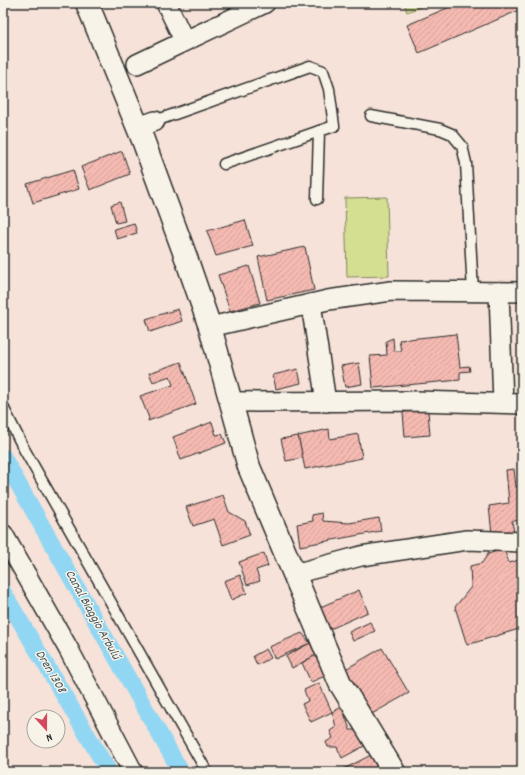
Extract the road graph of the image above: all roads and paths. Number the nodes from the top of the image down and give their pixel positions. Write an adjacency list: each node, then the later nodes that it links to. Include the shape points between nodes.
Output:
1 (87, 3): 7 (street)
2 (166, 3): 4 (street)
3 (265, 3): 4 (street)
4 (184, 40): 5 (street)
5 (137, 64)
6 (371, 116): 11 (lane, via 440,129 452,134 462,146 466,163)
7 (146, 124): 8 (lane, via 310,66 323,71 329,89 334,126); 15 (street, via 184,252)
8 (318, 131): 9 (lane); 10 (lane)
9 (224, 164)
10 (317, 199)
11 (473, 292): 12 (street); 14 (street, via 391,291)
12 (499, 292): 13 (street); 18 (street)
13 (522, 292)
14 (311, 304): 15 (street); 17 (street)
15 (210, 327): 16 (street)
16 (231, 402): 17 (street); 23 (street, via 249,467)
17 (326, 402): 18 (street)
18 (503, 403): 19 (street)
19 (522, 404)
20 (3, 407): 25 (lane, via 24,449)
21 (3, 534): 24 (street, via 69,650)
22 (522, 542): 23 (street, via 467,540 361,556)
23 (294, 574): 26 (street, via 340,683)
24 (133, 772)
25 (207, 772)
26 (394, 772)

